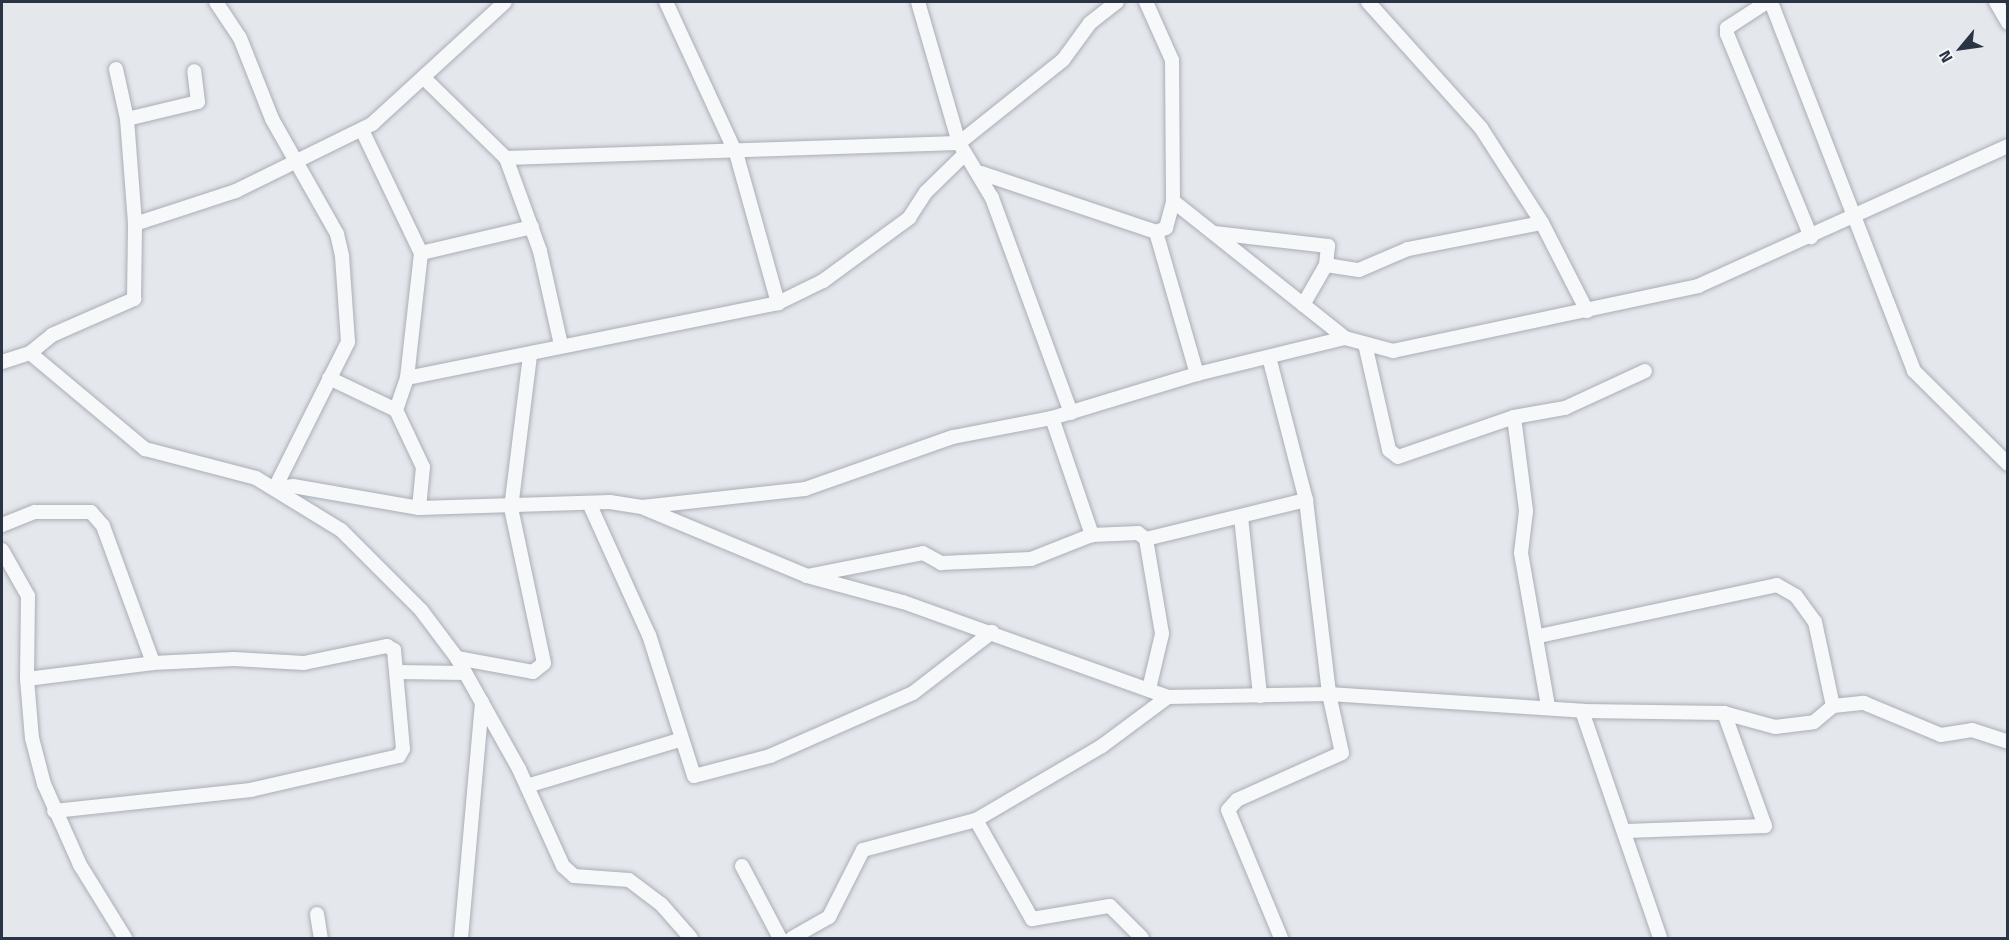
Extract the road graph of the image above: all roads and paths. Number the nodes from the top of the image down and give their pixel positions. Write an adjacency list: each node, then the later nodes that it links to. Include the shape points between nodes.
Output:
1 (216, 2): 20 (street, via 240,38 272,118)
2 (505, 2): 13 (street)
3 (666, 2): 18 (street)
4 (918, 2): 17 (street)
5 (1118, 2): 17 (street, via 1090,23 1063,60)
6 (1146, 2): 22 (street, via 1172,60)
7 (1368, 2): 24 (street, via 1480,128)
8 (1769, 2): 23 (street); 29 (street, via 1727,28 1727,34)
9 (1996, 2): 10 (street)
10 (2007, 23)
11 (116, 69): 14 (street)
12 (194, 71): 14 (street, via 198,102)
13 (426, 80): 15 (street); 19 (street)
14 (127, 119): 25 (street)
15 (362, 130): 20 (street); 30 (street)
16 (2007, 146): 23 (street)
17 (962, 149): 18 (street); 21 (street); 32 (street, via 909,218 823,281)
18 (734, 151): 19 (street); 32 (street)
19 (506, 158): 26 (street)
20 (298, 162): 25 (street, via 222,196); 44 (street, via 337,234 342,256 351,329)
21 (981, 173): 27 (street); 47 (street)
22 (1173, 201): 27 (street, via 1166,228); 28 (street)
23 (1854, 217): 29 (street); 50 (street, via 1920,382)
24 (1542, 223): 31 (street, via 1408,249 1359,270); 34 (street)
25 (135, 224): 38 (street, via 134,299 52,335)
26 (532, 227): 30 (street); 37 (street)
27 (1156, 231): 43 (street)
28 (1214, 233): 31 (street, via 1321,243 1331,251); 33 (street)
29 (1811, 237): 34 (street, via 1714,280)
30 (421, 253): 45 (street)
31 (1326, 265): 33 (street)
32 (778, 303): 37 (street)
33 (1303, 305): 35 (street)
34 (1587, 311): 36 (street, via 1393,351)
35 (1345, 338): 36 (street); 40 (street)
36 (1365, 344): 48 (street, via 1393,456)
37 (561, 345): 39 (street)
38 (30, 353): 41 (street); 51 (street, via 145,449)
39 (530, 355): 45 (street); 56 (street)
40 (1269, 357): 43 (street); 52 (street)
41 (2, 363)
42 (1645, 371): 48 (street, via 1565,408)
43 (1197, 374): 47 (street)
44 (329, 378): 46 (street); 51 (street)
45 (407, 378): 46 (street)
46 (396, 410): 55 (street, via 423,467)
47 (1071, 413): 49 (street)
48 (1514, 417): 64 (street, via 1526,511 1521,553)
49 (1052, 418): 54 (street, via 953,437 805,489); 59 (street)
50 (2007, 465)
51 (275, 488): 55 (street, via 293,486); 65 (street, via 341,530 378,562)
52 (1305, 500): 57 (street); 71 (street)
53 (589, 503): 54 (street); 56 (street); 79 (street, via 649,635)
54 (642, 507): 62 (street)
55 (419, 508): 56 (street)
56 (511, 508): 65 (street, via 544,663 533,672)
57 (1242, 517): 60 (street); 72 (street)
58 (2, 525): 66 (street, via 35,512 91,512 103,526)
59 (1092, 535): 60 (street, via 1129,530); 62 (street, via 1031,559 941,563 923,553)
60 (1146, 539): 70 (street, via 1162,634)
61 (2, 550): 69 (street, via 28,596)
62 (807, 576): 63 (street)
63 (992, 632): 70 (street); 79 (street, via 913,693 770,756 752,757 700,777 690,772)
64 (1539, 636): 75 (street); 76 (street, via 1777,585 1796,596 1815,622)
65 (457, 658): 68 (street)
66 (153, 663): 67 (street, via 234,659 304,663 387,646 394,650); 69 (street)
67 (398, 672): 68 (street); 82 (street, via 403,749 399,756 251,790)
68 (465, 673): 74 (street)
69 (27, 679): 82 (street, via 32,738)
70 (1149, 689): 73 (street)
71 (1329, 694): 72 (street); 75 (street); 94 (street, via 1341,747 1336,760 1237,800 1228,810)
72 (1260, 696): 73 (street)
73 (1168, 697): 83 (street, via 1102,746)
74 (482, 702): 81 (street); 89 (street)
75 (1548, 706): 77 (street)
76 (1833, 706): 78 (street, via 1814,722 1775,727); 80 (street, via 1877,704 1941,735 1972,730)
77 (1582, 711): 78 (street); 84 (street)
78 (1724, 713): 84 (street, via 1765,826)
79 (679, 740): 81 (street)
80 (2007, 742)
81 (527, 786): 90 (street, via 563,866 574,876 629,880 662,904)
82 (54, 811): 87 (street)
83 (976, 820): 92 (street, via 863,850 829,917); 93 (street, via 1032,919 1110,906)
84 (1626, 831): 95 (street)
85 (742, 866): 91 (street)
86 (316, 914): 88 (street)
87 (125, 939)
88 (321, 939)
89 (461, 939)
90 (691, 939)
91 (780, 939)
92 (792, 939)
93 (1142, 939)
94 (1281, 939)
95 (1660, 939)

